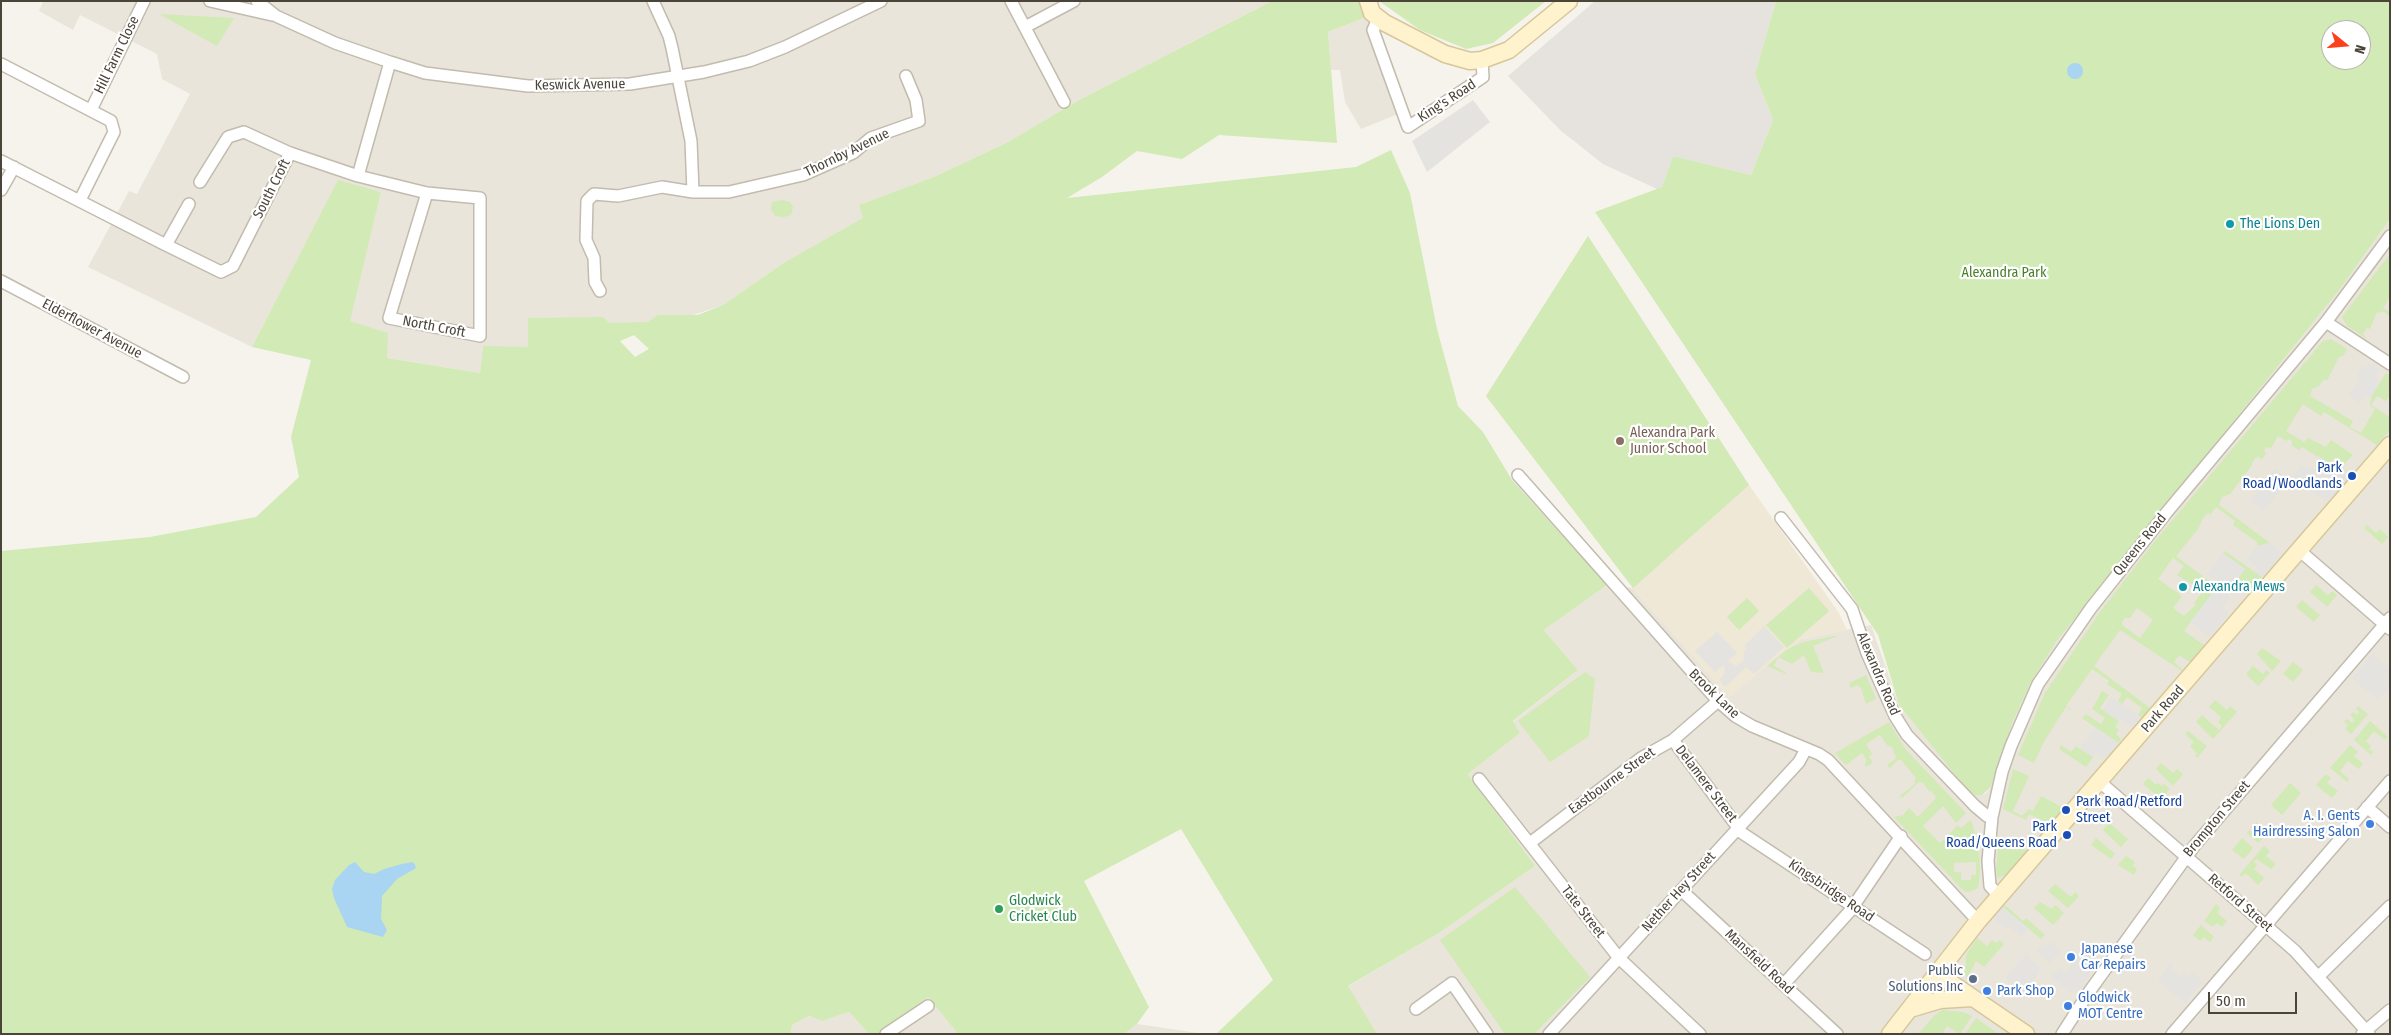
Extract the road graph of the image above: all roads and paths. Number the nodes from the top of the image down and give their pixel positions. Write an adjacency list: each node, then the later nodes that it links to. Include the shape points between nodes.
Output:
1 (144, 1): 19 (street, Hill Farm Close)
2 (210, 1): 10 (street)
3 (257, 1): 10 (street)
4 (653, 1): 17 (street, via 669,36)
5 (881, 1): 17 (street, Keswick Avenue, via 749,61)
6 (1011, 1): 12 (street)
7 (1074, 1): 12 (street)
8 (1368, 1): 11 (street, via 1372,13)
9 (1568, 1): 13 (street, King's Road, via 1509,50)
10 (276, 16): 14 (street, Keswick Avenue, via 335,43)
11 (1378, 18): 13 (street, via 1450,56); 13 (street, King's Road, via 1373,30 1408,126 1482,77)
12 (1025, 27): 18 (street)
13 (1482, 60)
14 (390, 62): 17 (street, Keswick Avenue, via 425,73 528,86 630,84); 23 (street)
15 (1, 64): 19 (street)
16 (906, 76): 26 (street, Thornby Avenue, via 916,100 919,121 871,138 853,153 803,175 730,192)
17 (678, 78): 26 (street, via 691,141)
18 (1064, 102)
19 (91, 110): 28 (street, via 111,121 114,132)
20 (290, 153): 23 (street, North Croft); 24 (street, South Croft, via 244,132 228,137); 31 (street, South Croft, via 233,266 220,272)
21 (1, 161): 22 (street, South Croft)
22 (14, 167): 25 (street); 28 (street, South Croft)
23 (358, 176): 27 (street, North Croft)
24 (200, 182)
25 (1, 190)
26 (693, 192): 33 (street, via 662,187 618,196 594,194 587,201 586,240 594,258 594,282)
27 (427, 193): 27 (street, North Croft, via 389,318 480,336 480,198)
28 (80, 200): 31 (street, South Croft)
29 (189, 204): 31 (street)
30 (2390, 236): 34 (street, Queens Road)
31 (166, 245)
32 (1, 281): 36 (street, Elderflower Avenue)
33 (600, 291)
34 (2326, 322): 35 (street); 49 (street, Queens Road, via 2167,512 2067,641 2038,684 2022,719 2002,772)
35 (2390, 364)
36 (183, 377)
37 (2390, 445): 40 (street, Park Road)
38 (1518, 475): 42 (street, Brook Lane)
39 (1781, 518): 49 (street, Alexandra Road, via 1852,609 1867,653 1895,716 1907,734 1977,807)
40 (2299, 550): 41 (street); 47 (street, Park Road)
41 (2388, 624): 54 (street, Brompton Street)
42 (1718, 701): 43 (street, Eastbourne Street); 44 (street, Brook Lane, via 1752,726)
43 (1672, 740): 51 (street, Delamere Street); 53 (street, Eastbourne Street, via 1641,758)
44 (1806, 749): 51 (street, Nether Hey Street, via 1799,762); 52 (street, Brook Lane, via 1828,760)
45 (1479, 778): 53 (street, Tate Street)
46 (2390, 781): 48 (street)
47 (2100, 782): 54 (street, Retford Street); 56 (street, Park Road)
48 (2367, 807): 50 (street); 60 (street)
49 (1992, 817): 56 (street, Queens Road, via 1988,861 1990,886)
50 (2390, 827)
51 (1738, 828): 55 (street, Nether Hey Street); 57 (street, Kingsbridge Road)
52 (1901, 836): 57 (street); 59 (street, Brook Lane)
53 (1530, 843): 63 (street, Tate Street)
54 (2186, 856): 60 (street, Retford Street); 80 (street, Brompton Street)
55 (1682, 890): 63 (street, Nether Hey Street); 66 (street, Mansfield Road)
56 (2000, 897): 59 (street, Park Road)
57 (1854, 906): 62 (street, Kingsbridge Road); 66 (street)
58 (2390, 906): 65 (street)
59 (1978, 921): 61 (street, Park Road)
60 (2266, 924): 65 (street, Retford Street); 81 (street)
61 (1953, 952): 64 (street, Park Road); 67 (street, via 1957,979)
62 (1925, 954)
63 (1619, 958): 75 (street, Nether Hey Street); 76 (street, Tate Street)
64 (1938, 974): 67 (street); 70 (street, Park Road)
65 (2320, 976): 72 (street, Retford Street)
66 (1784, 984): 77 (street, Mansfield Road)
67 (1969, 995): 70 (street); 79 (street)
68 (928, 1006): 73 (street)
69 (1416, 1009): 74 (street, via 1452,983)
70 (1910, 1009): 78 (street, Park Road)
71 (2390, 1010): 72 (street)
72 (2366, 1032)
73 (886, 1034)
74 (1487, 1034)
75 (1549, 1034)
76 (1700, 1034)
77 (1837, 1034)
78 (1890, 1034)
79 (2026, 1034)
80 (2062, 1034)
81 (2172, 1034)

